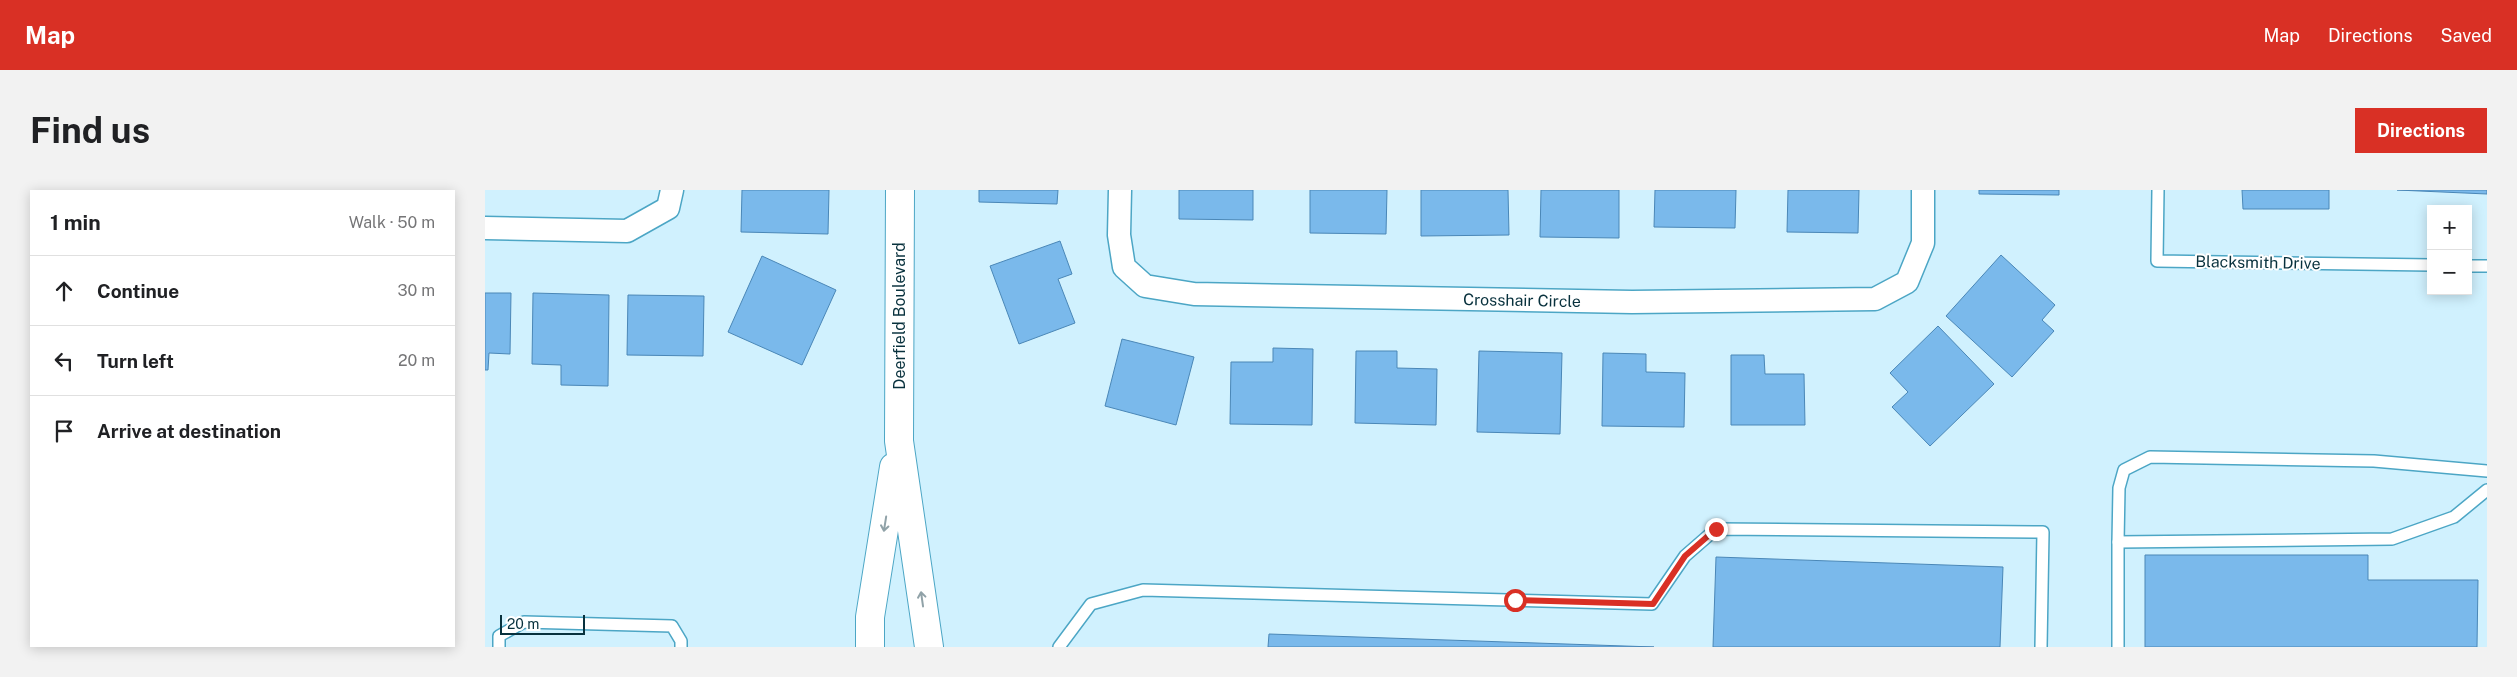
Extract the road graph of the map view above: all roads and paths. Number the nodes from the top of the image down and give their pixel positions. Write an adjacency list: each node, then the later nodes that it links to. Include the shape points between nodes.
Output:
1 (672, 190): 6 (street, via 669,208 627,231)
2 (900, 190): 10 (street, Deerfield Boulevard)
3 (1120, 190): 4 (street, Crosshair Circle, via 1119,235 1123,267 1145,286 1194,294 1632,302 1875,299 1907,282 1923,243)
4 (1923, 190)
5 (2157, 190): 7 (lane, Blacksmith Drive, via 2157,260)
6 (485, 228)
7 (2427, 265)
8 (2472, 266): 9 (lane)
9 (2487, 266)
10 (899, 441): 16 (street, Deerfield Boulevard, one-way to 16, via 870,617); 17 (street, Deerfield Boulevard, one-way to 10)
11 (2487, 471): 13 (lane, via 2374,461 2151,458 2124,470 2119,488)
12 (2487, 490): 13 (lane, via 2454,517 2392,539)
13 (2118, 542): 20 (lane)
14 (499, 647): 15 (lane, via 499,636 524,622 672,626)
15 (681, 647)
16 (870, 647)
17 (929, 647)
18 (1059, 647): 19 (lane, via 1091,604 1143,590 1653,604 1685,556 1716,529 2043,532)
19 (2041, 647)
20 (2118, 647)

